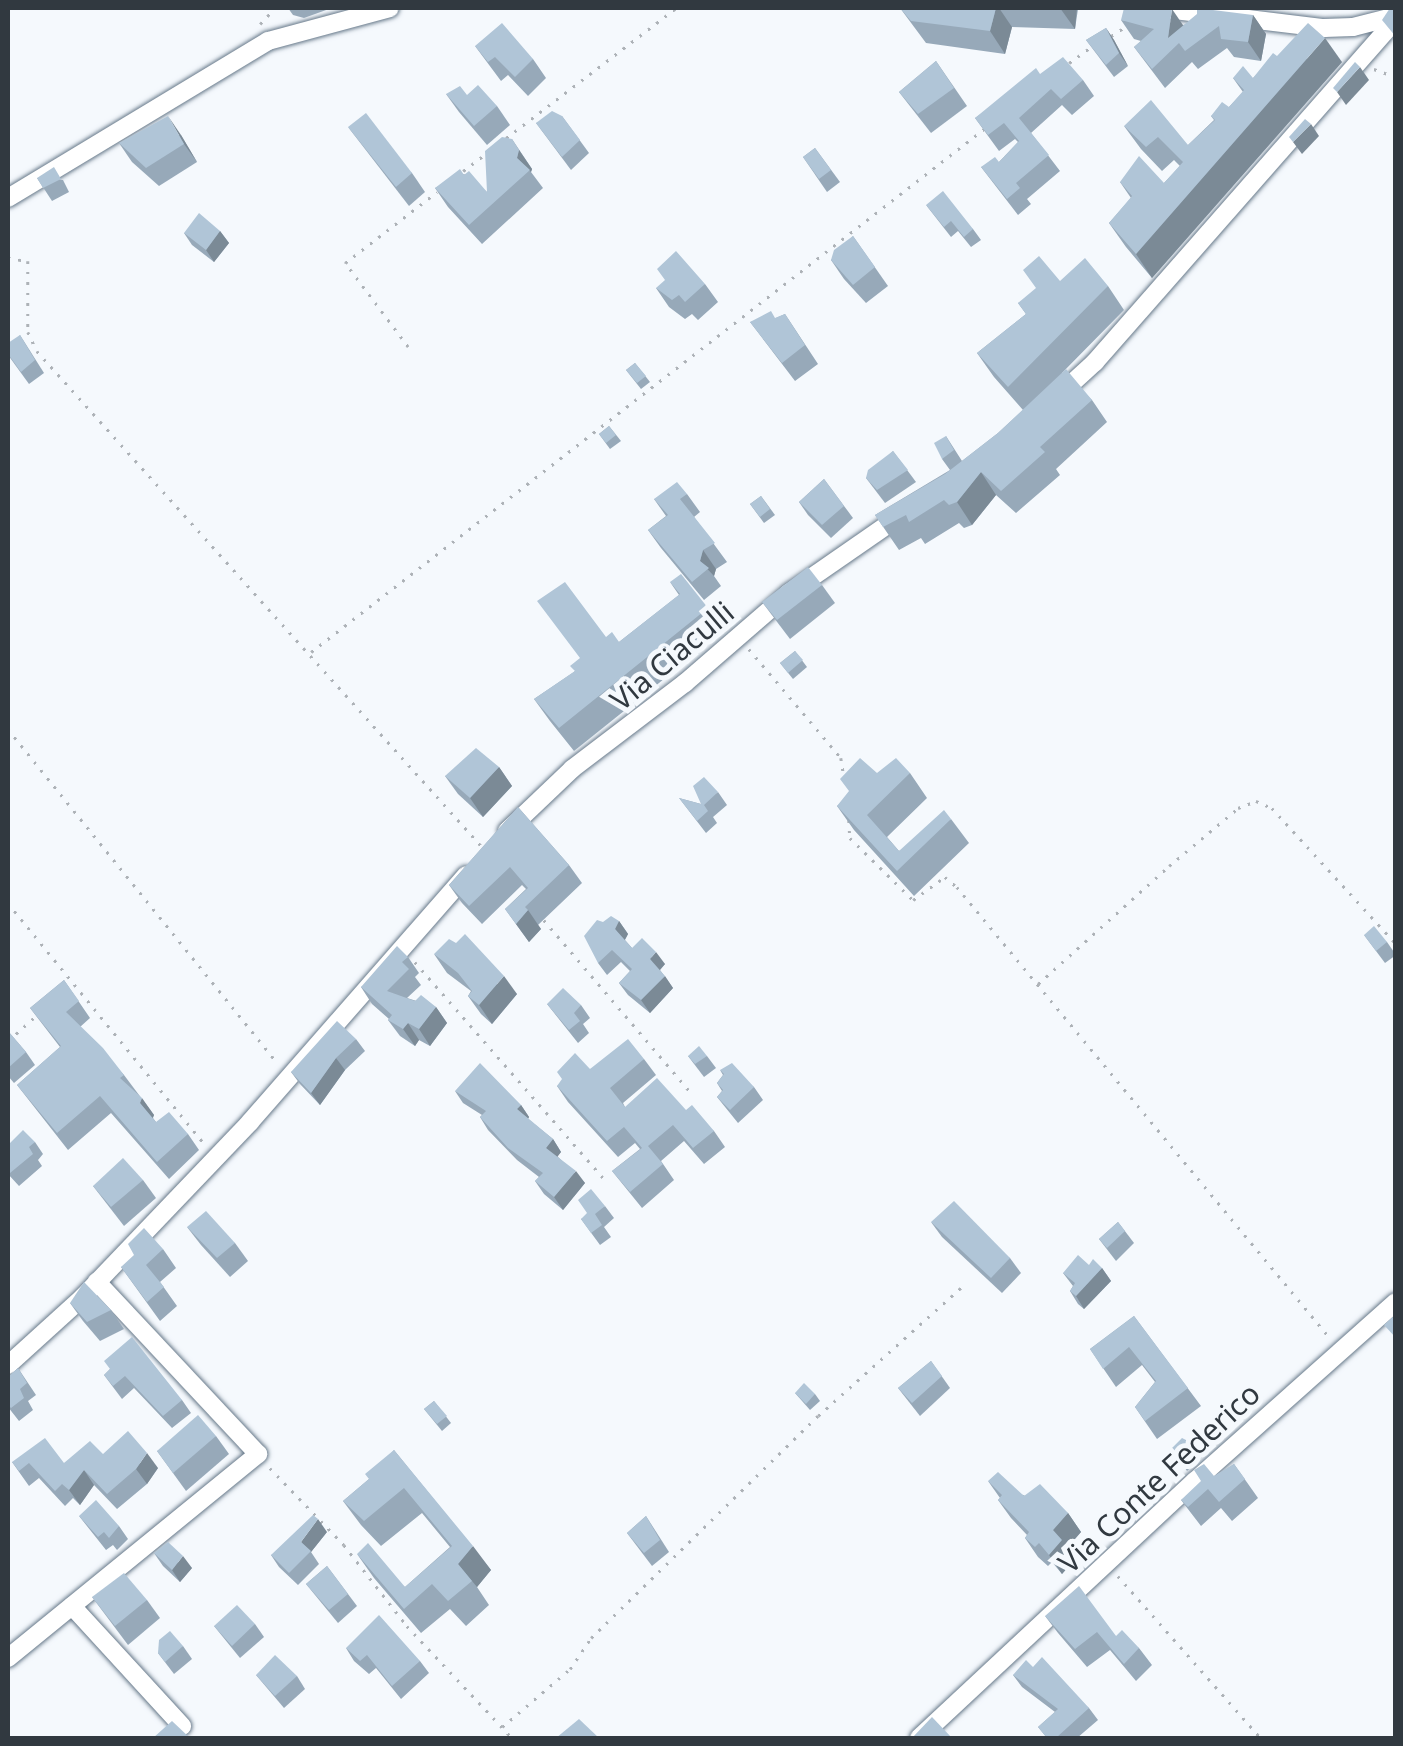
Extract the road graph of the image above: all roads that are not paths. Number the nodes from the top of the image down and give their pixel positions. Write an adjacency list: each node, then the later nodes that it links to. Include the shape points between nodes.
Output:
1 (390, 8): 4 (street, via 268,41)
2 (1158, 8): 3 (street, via 1324,28)
3 (1396, 18): 5 (street, via 1095,362)
4 (8, 198)
5 (1044, 410)
6 (924, 502): 7 (street, Via Ciaculli, via 789,593 572,769 481,858 289,1078)
7 (96, 1282): 9 (street, Via Ciaculli); 10 (street, via 258,1454)
8 (1396, 1302): 13 (street, Via Conte Federico)
9 (8, 1365)
10 (72, 1606): 11 (street); 12 (street)
11 (8, 1658)
12 (182, 1726)
13 (918, 1738)

